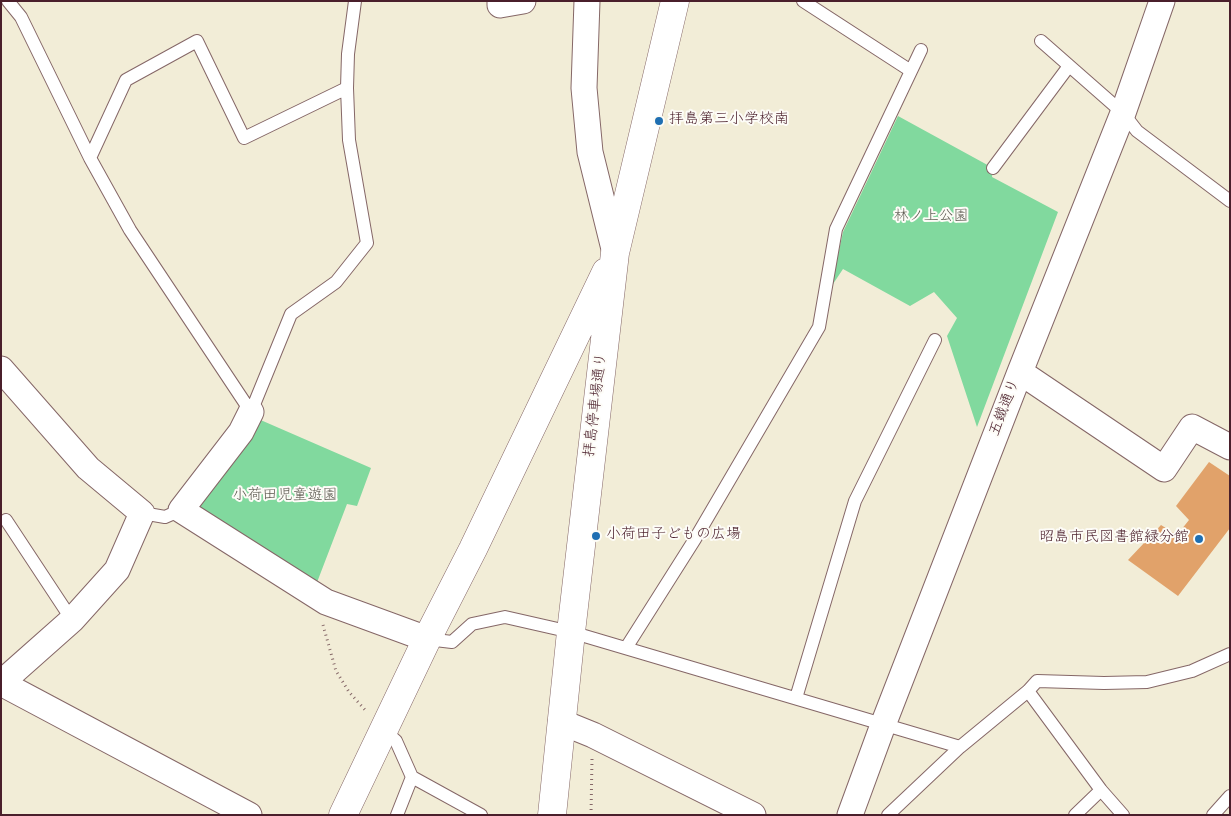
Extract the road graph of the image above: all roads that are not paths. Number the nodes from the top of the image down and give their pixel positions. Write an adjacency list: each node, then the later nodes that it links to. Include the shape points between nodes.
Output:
1 (8, 1): 15 (lane, via 21,17)
2 (354, 1): 13 (lane)
3 (500, 1): 4 (street, via 500,5)
4 (523, 1)
5 (587, 1): 18 (street, via 584,88 590,152)
6 (675, 1): 18 (street, 拝島停車場通り)
7 (803, 1): 12 (lane)
8 (1162, 1): 14 (street, 五鐵通り)
9 (1041, 41): 11 (lane)
10 (921, 50): 12 (lane)
11 (1069, 66): 14 (lane); 16 (lane)
12 (911, 71): 30 (lane, via 836,229 819,327 695,539)
13 (347, 88): 15 (lane, via 244,138 197,41 126,80); 22 (lane, via 349,140 367,243 336,282 290,314)
14 (1122, 113): 17 (lane, via 1138,131); 21 (street, 五鐵通り)
15 (90, 158): 22 (lane, via 130,230)
16 (993, 168)
17 (1230, 200)
18 (615, 253): 28 (street, 拝島停車場通り); 29 (street)
19 (935, 340): 33 (lane, via 855,501)
20 (2, 372): 25 (street, via 88,468)
21 (1020, 372): 23 (street, via 1164,469 1192,427); 35 (street, 五鐵通り)
22 (251, 412): 24 (street, via 241,432)
23 (1230, 447)
24 (181, 510): 25 (lane, via 165,517); 29 (street, via 326,602)
25 (142, 513): 27 (street, via 117,570)
26 (6, 520): 27 (lane)
27 (72, 620): 41 (street, via 1,683)
28 (570, 632): 29 (lane, via 505,617 472,624 452,642); 30 (lane); 34 (street, 拝島停車場通り)
29 (427, 638): 36 (street)
30 (626, 648): 33 (lane)
31 (1230, 654): 32 (lane, via 1192,671 1147,682 1037,681)
32 (1028, 691): 37 (lane); 39 (lane)
33 (796, 698): 35 (lane)
34 (561, 722): 45 (street, 拝島停車場通り); 46 (street)
35 (883, 725): 37 (lane); 47 (street, 五鐵通り)
36 (384, 730): 38 (lane, via 396,741); 42 (street)
37 (960, 747): 48 (lane)
38 (412, 777): 43 (lane); 44 (lane)
39 (1101, 790): 49 (lane); 50 (lane)
40 (1230, 796): 51 (lane)
41 (249, 815)
42 (343, 815)
43 (397, 815)
44 (481, 815)
45 (552, 815)
46 (753, 815)
47 (850, 815)
48 (888, 815)
49 (1075, 815)
50 (1123, 815)
51 (1213, 815)

